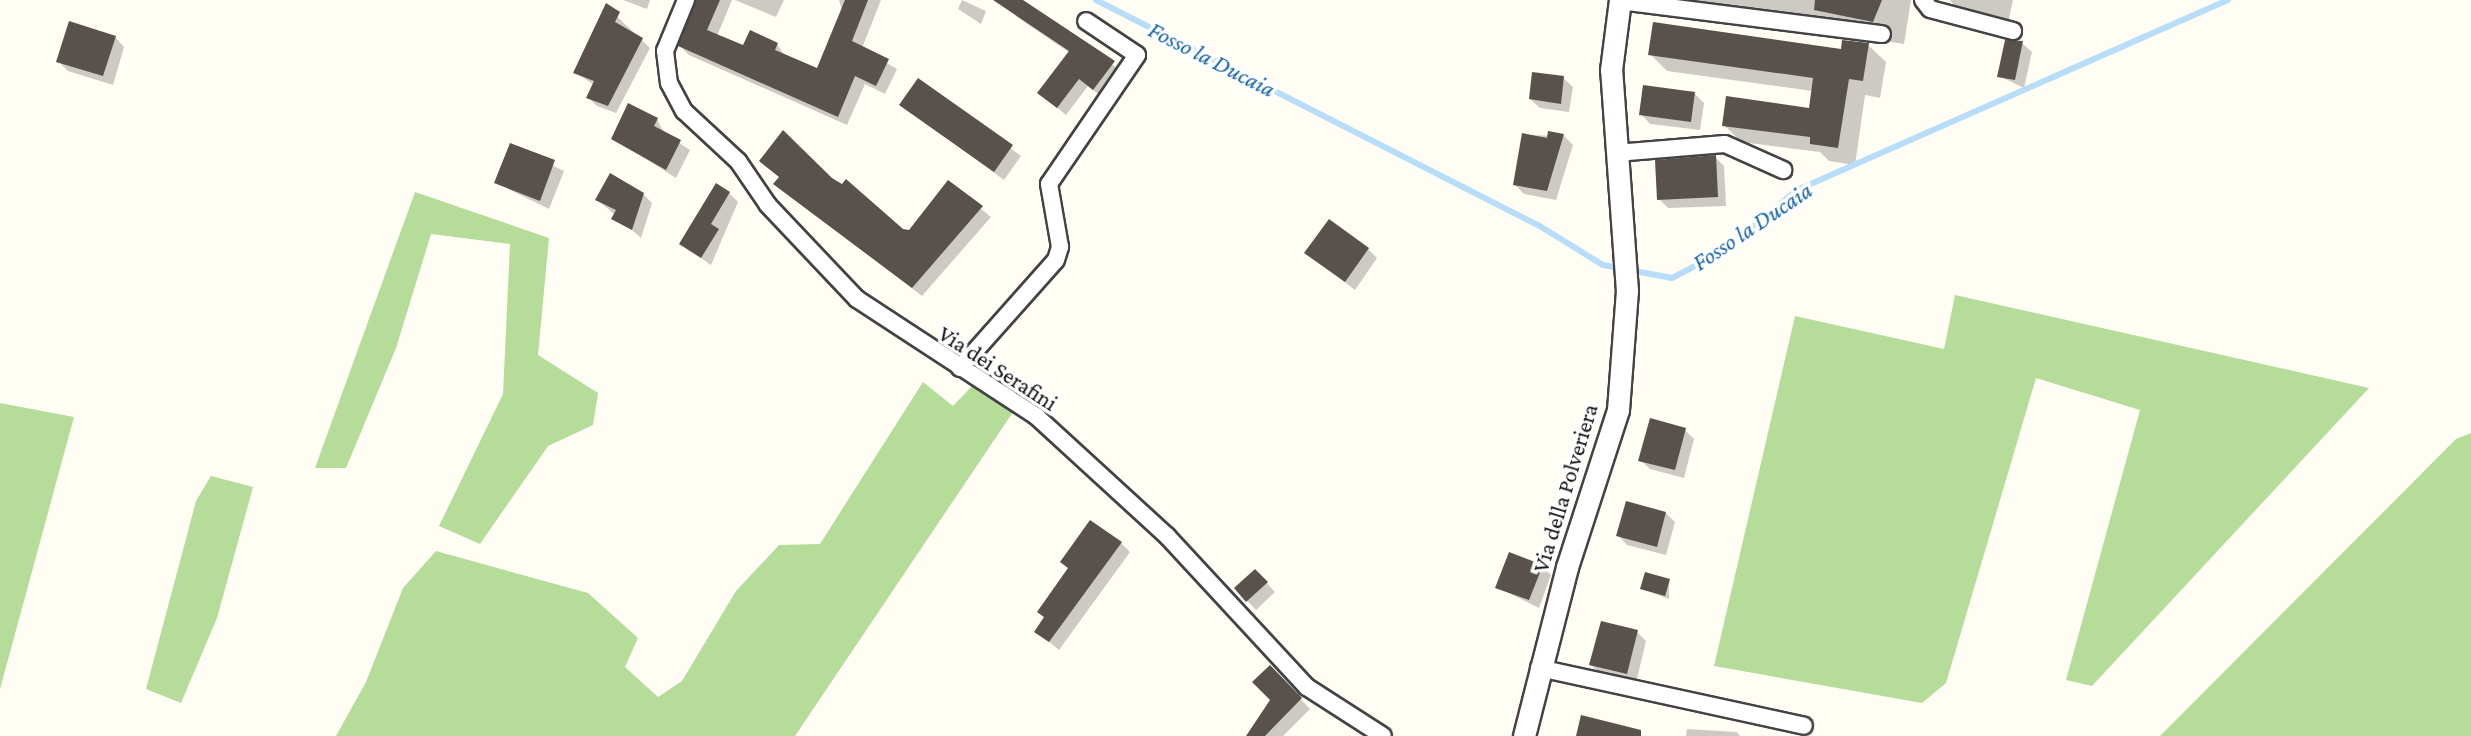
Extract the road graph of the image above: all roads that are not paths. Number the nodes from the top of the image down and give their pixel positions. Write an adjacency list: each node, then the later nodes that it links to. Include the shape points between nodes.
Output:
1 (686, 0): 9 (street, Via dei Serafini, via 664,69 684,111 738,161 768,205 857,299)
2 (1923, 0): 5 (street, via 1930,9)
3 (1620, 1): 6 (street); 7 (street, Via della Polveriera, via 1611,70)
4 (1086, 21): 9 (street, via 1137,55 1049,184 1060,247 1056,260)
5 (2013, 31)
6 (1882, 34)
7 (1616, 153): 8 (street, via 1725,144); 10 (street, Via della Polveriera, via 1626,285 1618,410)
8 (1783, 170)
9 (960, 368): 12 (street, Via dei Serafini, via 1035,416 1205,574 1307,687)
10 (1539, 668): 11 (street); 13 (street, Via della Polveriera)
11 (1804, 726)
12 (1383, 736)
13 (1524, 736)

